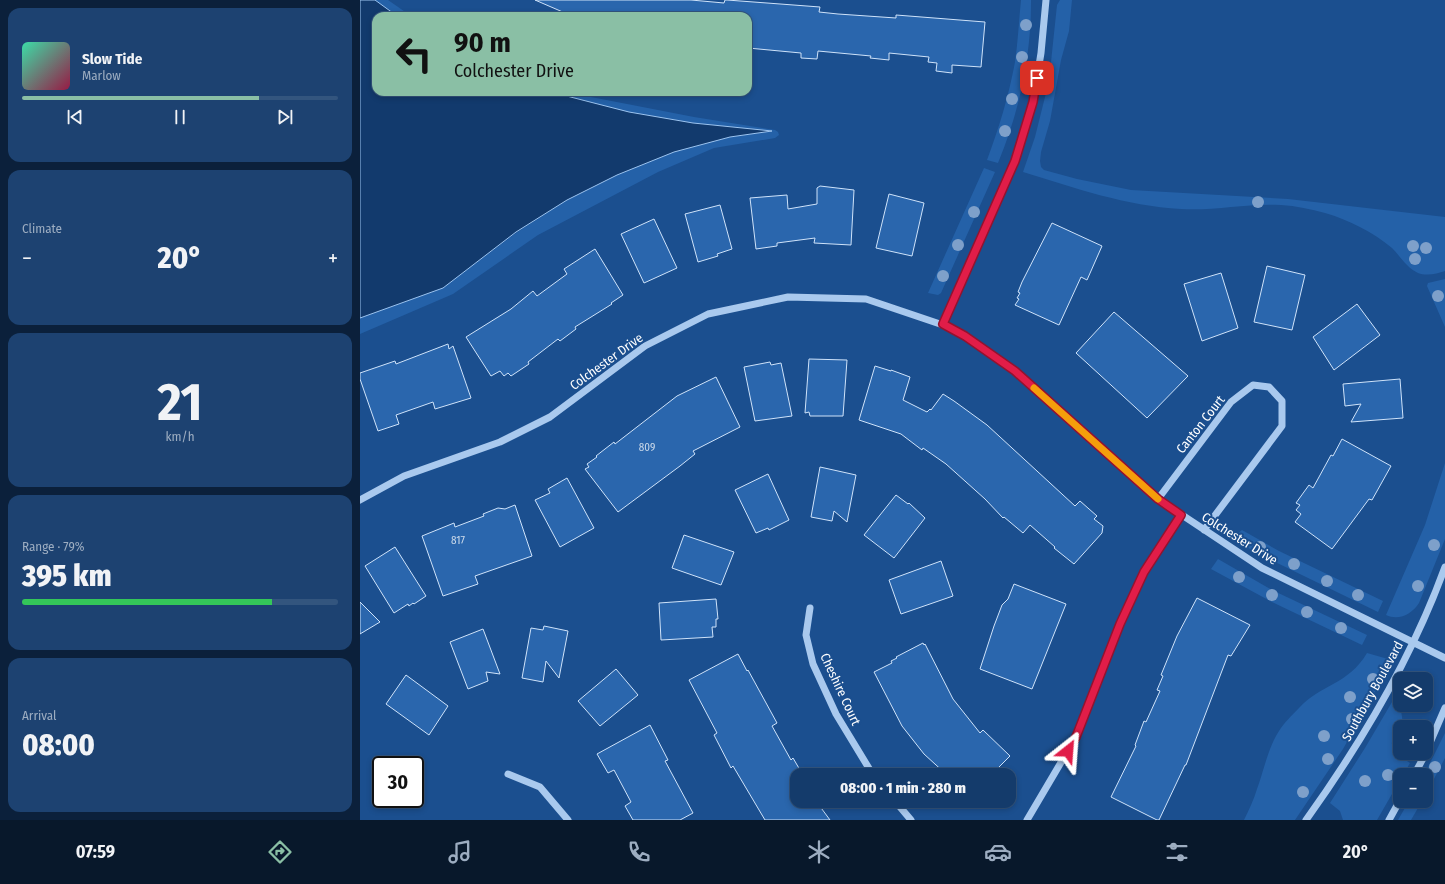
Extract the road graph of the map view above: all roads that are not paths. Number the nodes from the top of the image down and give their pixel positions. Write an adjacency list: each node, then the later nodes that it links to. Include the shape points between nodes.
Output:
1 (1046, 0): 2 (street, via 1033,102 1015,161)
2 (943, 324): 3 (street, Colchester Drive, via 1015,371); 4 (street, Colchester Drive, via 866,299 788,297 708,314 645,346 550,417 500,442 404,476)
3 (1158, 499): 5 (street, Colchester Drive); 6 (street, Canton Court, via 1231,402 1253,386 1268,387 1282,401 1282,426)
4 (360, 500)
5 (1181, 515): 6 (street, Colchester Drive); 19 (street, via 1144,572 1120,624 1076,737)
6 (1204, 530): 9 (street, Colchester Drive, via 1262,568)
7 (1445, 567): 9 (street, Southbury Boulevard)
8 (810, 608): 13 (street, Cheshire Court, via 806,635 813,664 836,714)
9 (1414, 642): 10 (street, Colchester Drive); 20 (street, Southbury Boulevard, via 1367,728)
10 (1445, 658)
11 (1445, 708): 12 (street)
12 (1433, 736)
13 (869, 768)
14 (508, 774): 17 (street, via 540,787)
15 (901, 808): 18 (street)
16 (1395, 808): 21 (street)
17 (568, 820)
18 (911, 820)
19 (1027, 820)
20 (1306, 820)
21 (1388, 820)

